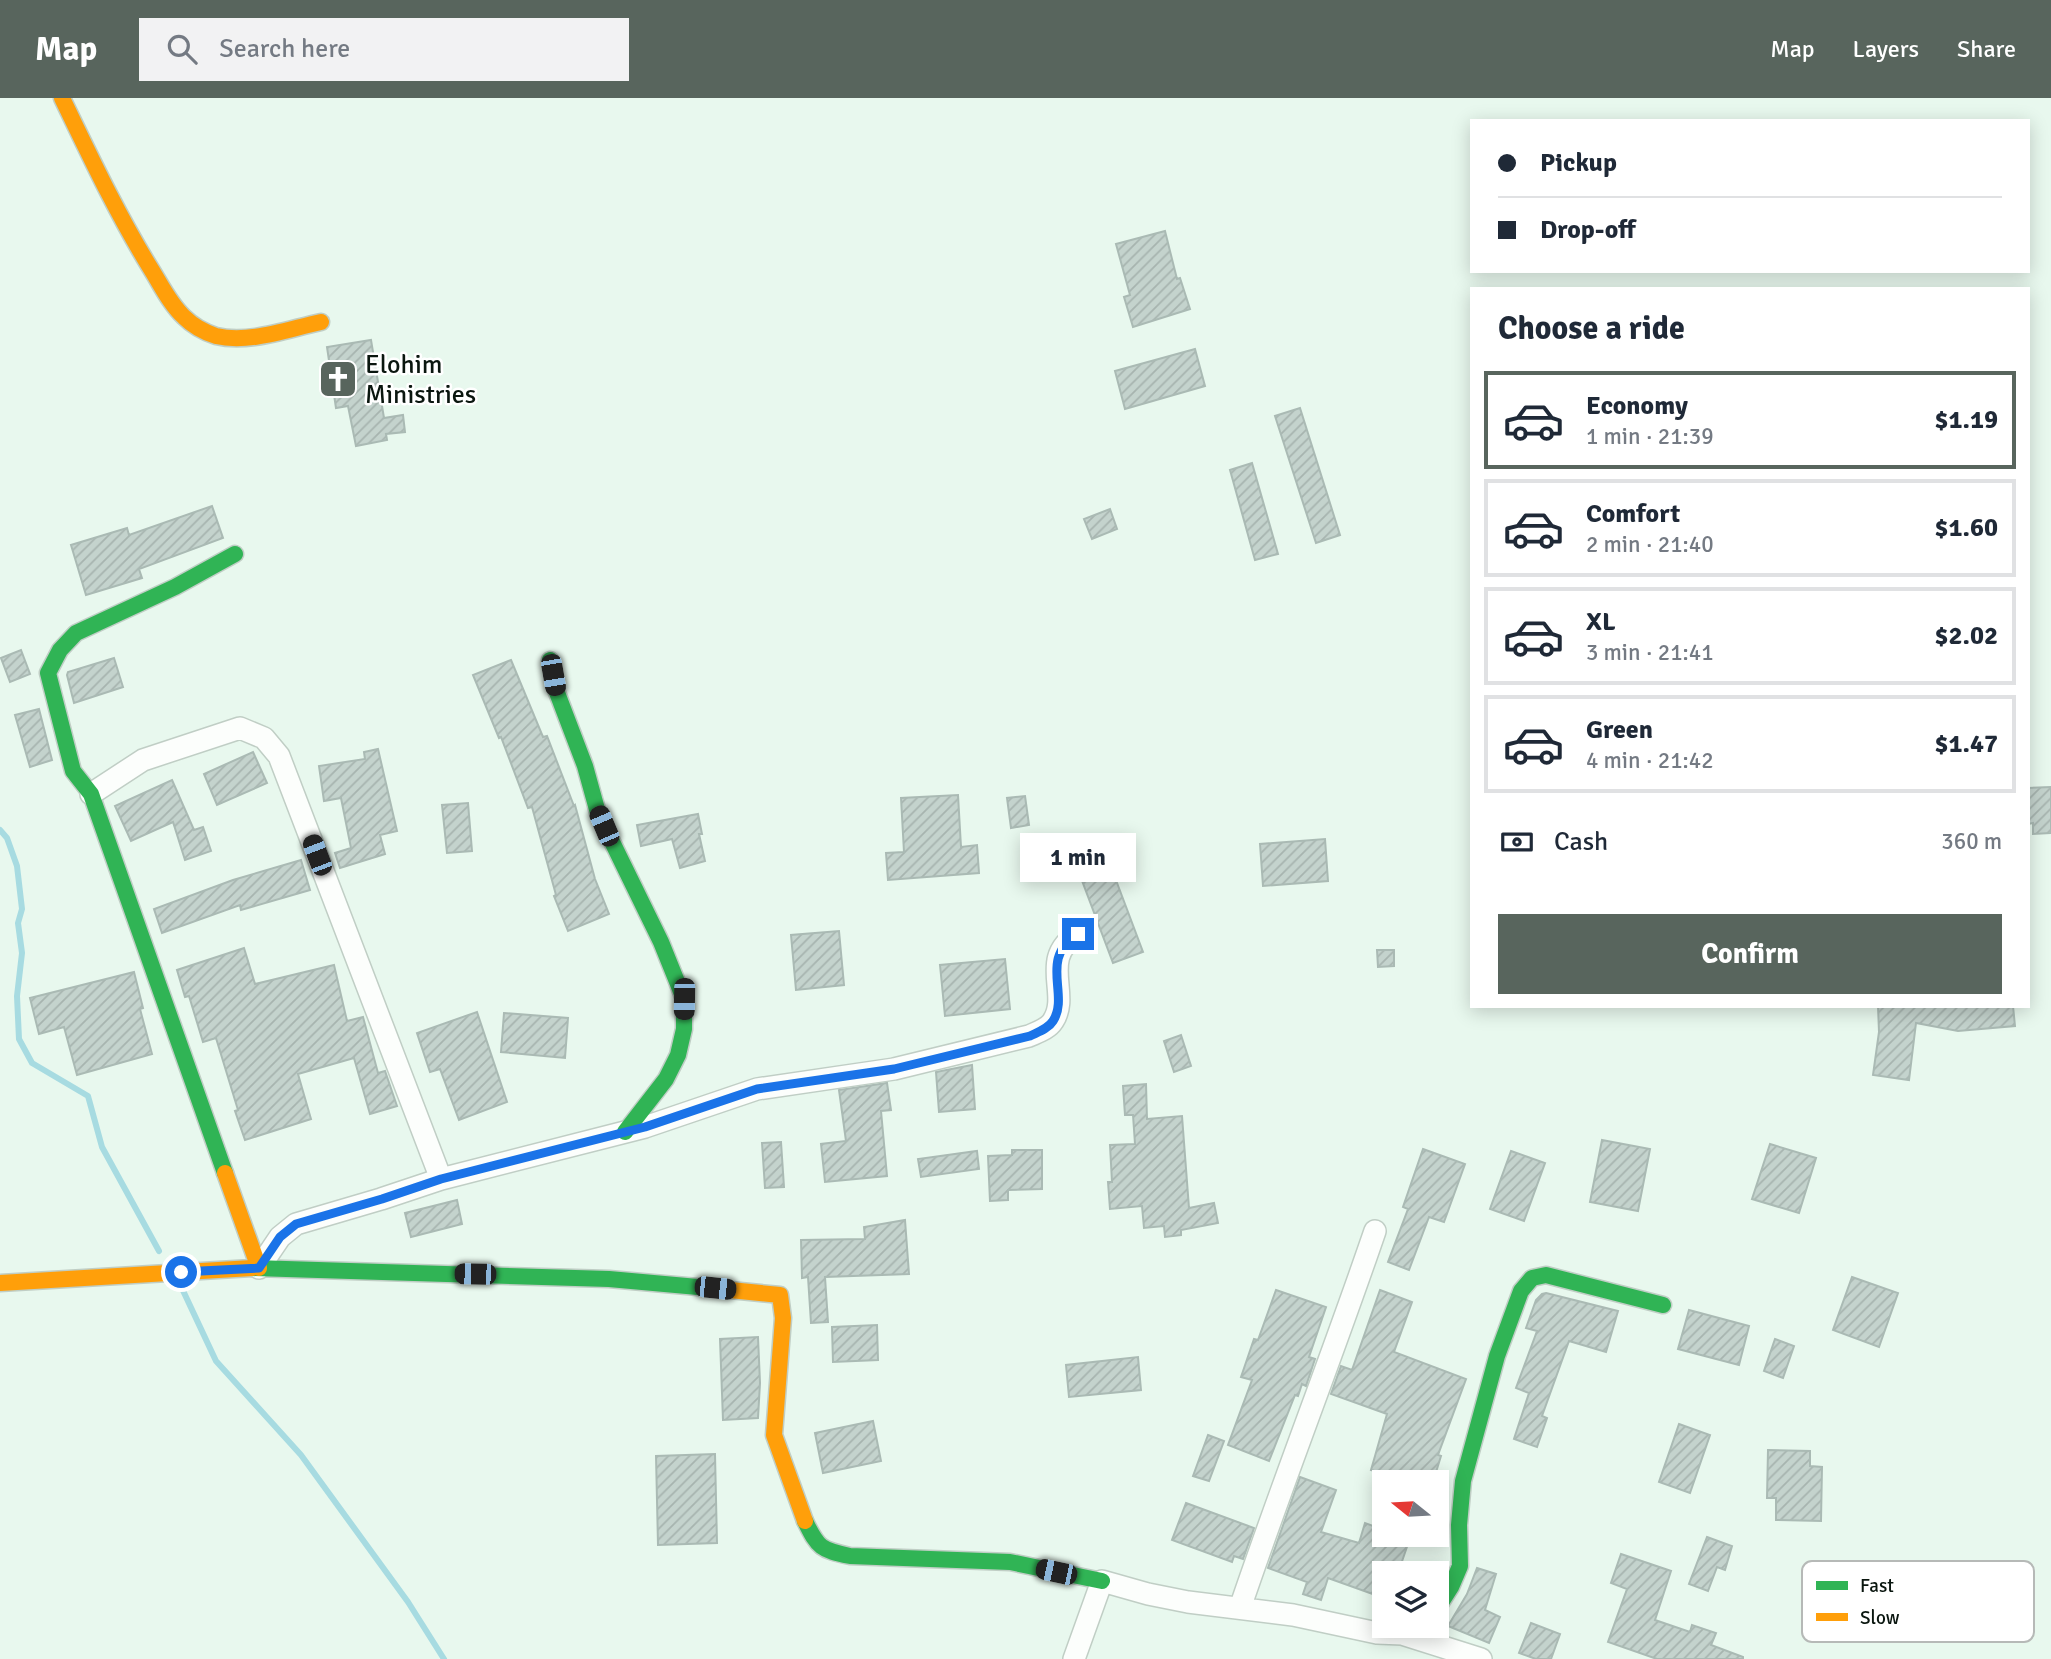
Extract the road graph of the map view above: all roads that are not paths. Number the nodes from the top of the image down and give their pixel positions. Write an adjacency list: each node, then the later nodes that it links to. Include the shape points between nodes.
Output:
1 (62, 98): 2 (street, via 129,234 182,316 200,330 237,338)
2 (321, 322)
3 (235, 554): 5 (street, via 76,634 60,650 48,673 73,771)
4 (550, 660): 7 (street, via 598,813 684,999 678,1055 666,1079)
5 (91, 794): 8 (street, via 143,761 240,728 264,738 279,756); 10 (street)
6 (1078, 934): 7 (street, via 1060,952 1058,1004 1054,1021 1044,1030 894,1069 757,1089)
7 (625, 1132): 8 (street)
8 (441, 1179): 10 (street, via 296,1224 280,1237)
9 (1375, 1231): 15 (street)
10 (259, 1268): 11 (street); 13 (street, via 609,1279 780,1295 783,1318 775,1436 814,1540 827,1551 850,1556 1010,1562)
11 (0, 1283)
12 (1663, 1305): 14 (street, via 1546,1275 1532,1278 1526,1285 1497,1356 1463,1481 1460,1566)
13 (1102, 1581): 15 (street, via 1175,1599); 18 (street)
14 (1449, 1590)
15 (1240, 1608): 16 (street)
16 (1372, 1632)
17 (1428, 1638): 19 (street)
18 (1074, 1659)
19 (1480, 1659)

